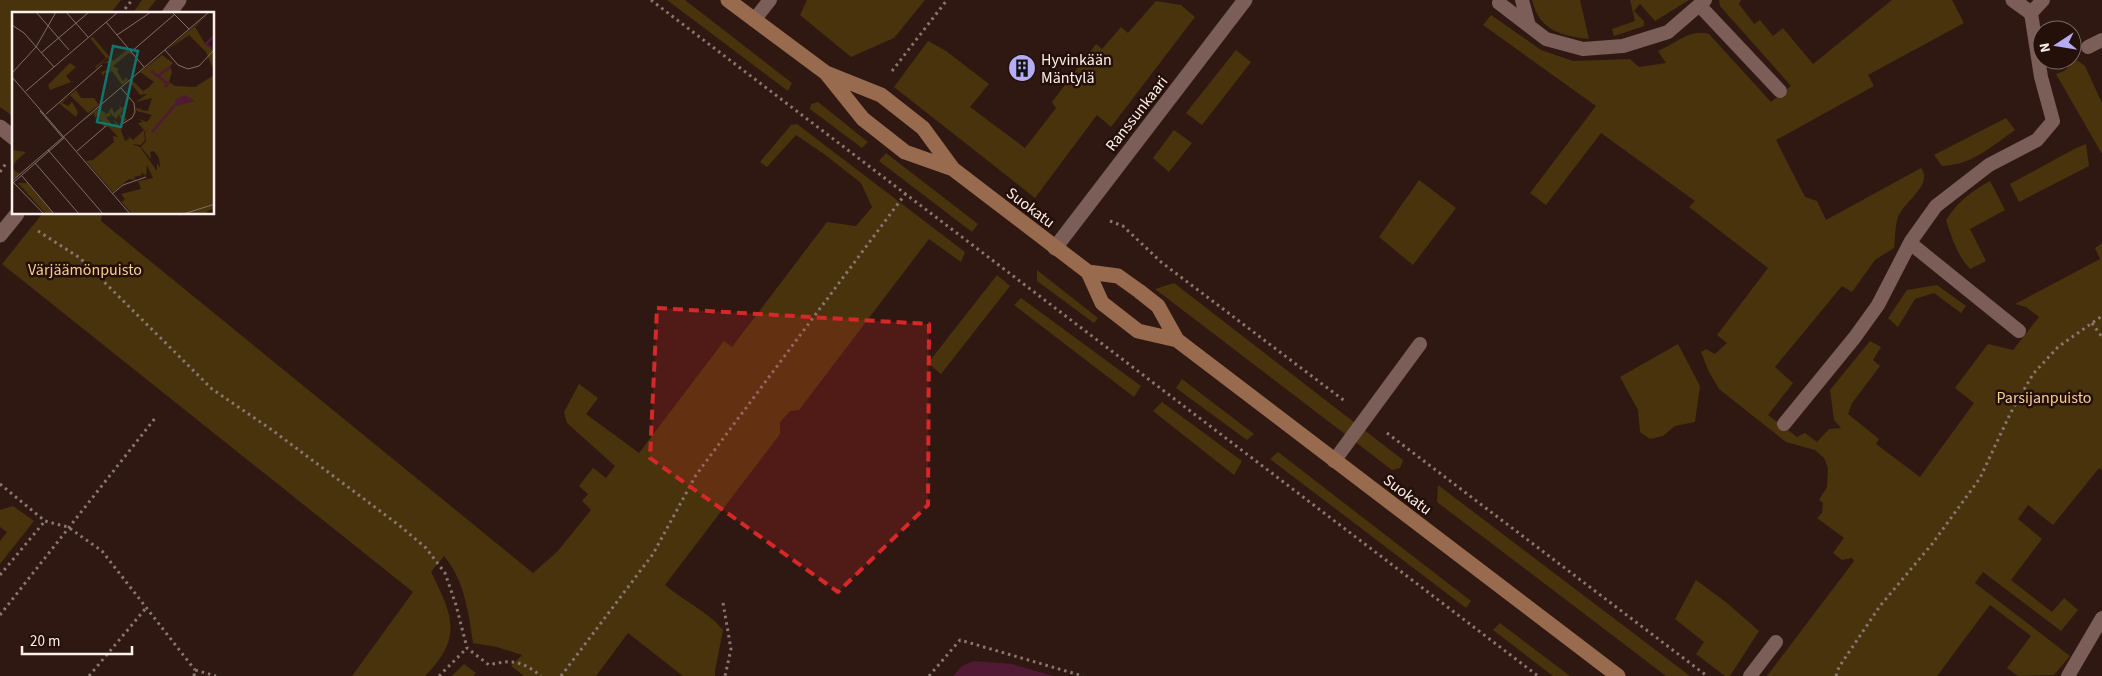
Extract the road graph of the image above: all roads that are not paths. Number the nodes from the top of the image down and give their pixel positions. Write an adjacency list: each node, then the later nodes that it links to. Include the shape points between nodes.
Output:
1 (179, 0): 10 (street)
2 (728, 0): 12 (street, Suokatu)
3 (770, 0): 12 (lane)
4 (1246, 0): 24 (street, Ranssunkaari)
5 (1522, 0): 13 (lane)
6 (2013, 0): 11 (street)
7 (2043, 0): 11 (lane)
8 (1499, 3): 13 (lane)
9 (1702, 3): 13 (lane, via 1668,32 1623,46 1583,49 1546,39); 17 (lane)
10 (170, 12)
11 (2031, 13): 23 (lane, via 2053,121 2037,140 1989,165 1936,206)
12 (754, 20): 16 (street, Suokatu)
13 (1529, 26)
14 (2102, 40): 15 (lane)
15 (2088, 47)
16 (826, 73): 20 (street, Suokatu, via 863,119 906,152); 20 (street, Suokatu, via 881,94 923,128)
17 (1780, 91)
18 (0, 127): 19 (street)
19 (12, 136)
20 (953, 169): 24 (street, Suokatu)
21 (16, 215): 22 (street)
22 (0, 235)
23 (1910, 243): 26 (lane); 29 (lane, via 1878,305)
24 (1055, 248): 25 (street, Suokatu)
25 (1088, 272): 27 (street, Suokatu, via 1118,276 1139,291 1158,306); 27 (street, Suokatu, via 1102,303 1138,331)
26 (2019, 331)
27 (1177, 340): 30 (street, Suokatu)
28 (1420, 344): 30 (lane)
29 (1784, 424)
30 (1334, 461): 33 (street, Suokatu)
31 (2102, 618): 35 (lane)
32 (1776, 642): 34 (lane)
33 (1618, 676)
34 (1750, 676)
35 (2068, 676)

